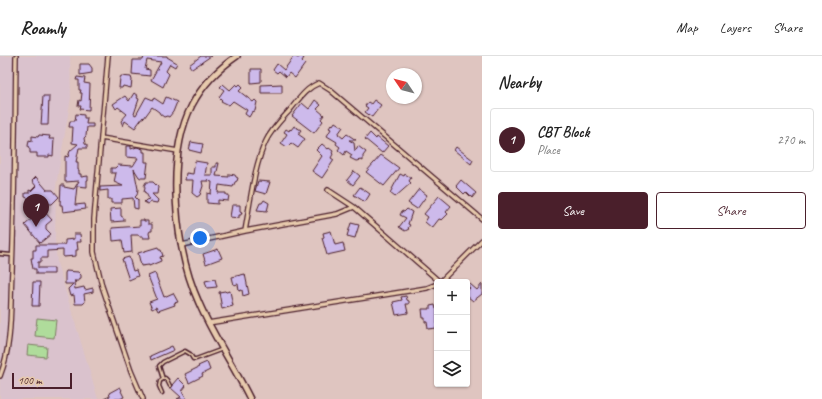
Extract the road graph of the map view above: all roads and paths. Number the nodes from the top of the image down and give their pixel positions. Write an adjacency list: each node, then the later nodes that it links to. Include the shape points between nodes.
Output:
1 (16, 56): 13 (street)
2 (108, 56): 4 (street)
3 (237, 56): 5 (main road, via 214,74 195,99 185,123)
4 (101, 138): 5 (street); 23 (street, via 94,218 94,252 106,298)
5 (178, 151): 11 (main road, via 178,224)
6 (328, 190): 7 (street)
7 (354, 208): 9 (street, via 337,214); 14 (street)
8 (482, 219): 9 (street, via 319,83 312,85 304,93 266,140)
9 (245, 231): 11 (street)
10 (482, 240): 15 (street)
11 (182, 245): 17 (main road, via 193,287)
12 (0, 254): 13 (lane)
13 (12, 256): 19 (street, via 8,345)
14 (437, 279)
15 (443, 279)
16 (434, 285): 17 (street)
17 (208, 323): 18 (main road)
18 (223, 349): 20 (lane, via 196,359 185,351 163,362 159,366); 24 (main road)
19 (0, 376)
20 (164, 379): 21 (lane); 22 (lane, via 159,383)
21 (170, 386)
22 (162, 394)
23 (144, 399)
24 (250, 399)

